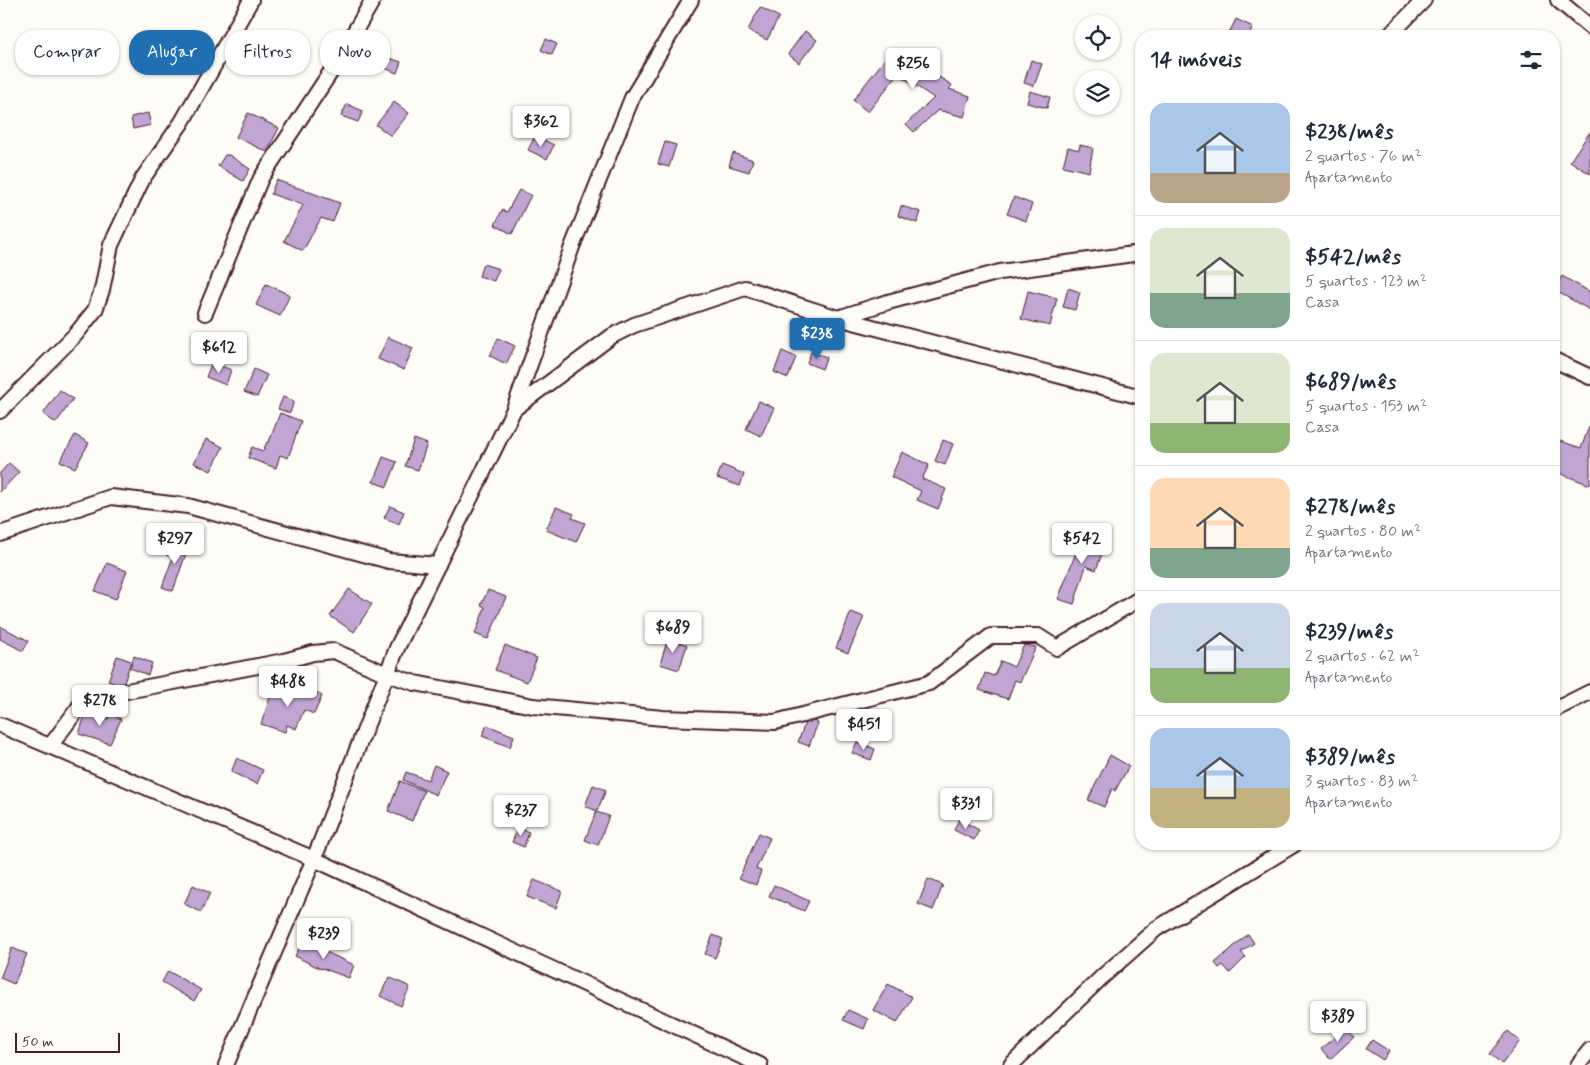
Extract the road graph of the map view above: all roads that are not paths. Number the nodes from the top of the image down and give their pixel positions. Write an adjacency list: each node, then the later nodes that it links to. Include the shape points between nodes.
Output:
1 (251, 0): 15 (street, via 182,122 143,178 111,245 95,310)
2 (373, 0): 9 (street, via 334,67 261,178)
3 (691, 0): 14 (street, via 632,98 572,247)
4 (1424, 0): 7 (street)
5 (1558, 0): 6 (street)
6 (1590, 27)
7 (1394, 30)
8 (1135, 254): 10 (street, via 1000,272)
9 (204, 312)
10 (838, 318): 13 (street); 14 (street, via 745,288 634,325 612,336)
11 (1560, 363): 12 (street)
12 (1590, 377)
13 (1135, 395)
14 (514, 408): 17 (street)
15 (0, 412)
16 (0, 534): 17 (street, via 111,497 188,506 389,561)
17 (438, 564): 19 (street)
18 (1135, 602): 19 (street, via 1057,648 1038,636 991,636 929,683 775,722 663,718 533,706 415,683)
19 (387, 674): 23 (street, via 334,651 85,699); 25 (street)
20 (1590, 692): 21 (street)
21 (1560, 707)
22 (0, 725): 23 (street)
23 (51, 745): 25 (street)
24 (1286, 850): 29 (street, via 1156,929)
25 (314, 859): 27 (street); 28 (street)
26 (1590, 1050): 30 (street)
27 (226, 1065)
28 (760, 1065)
29 (1011, 1065)
30 (1578, 1065)

